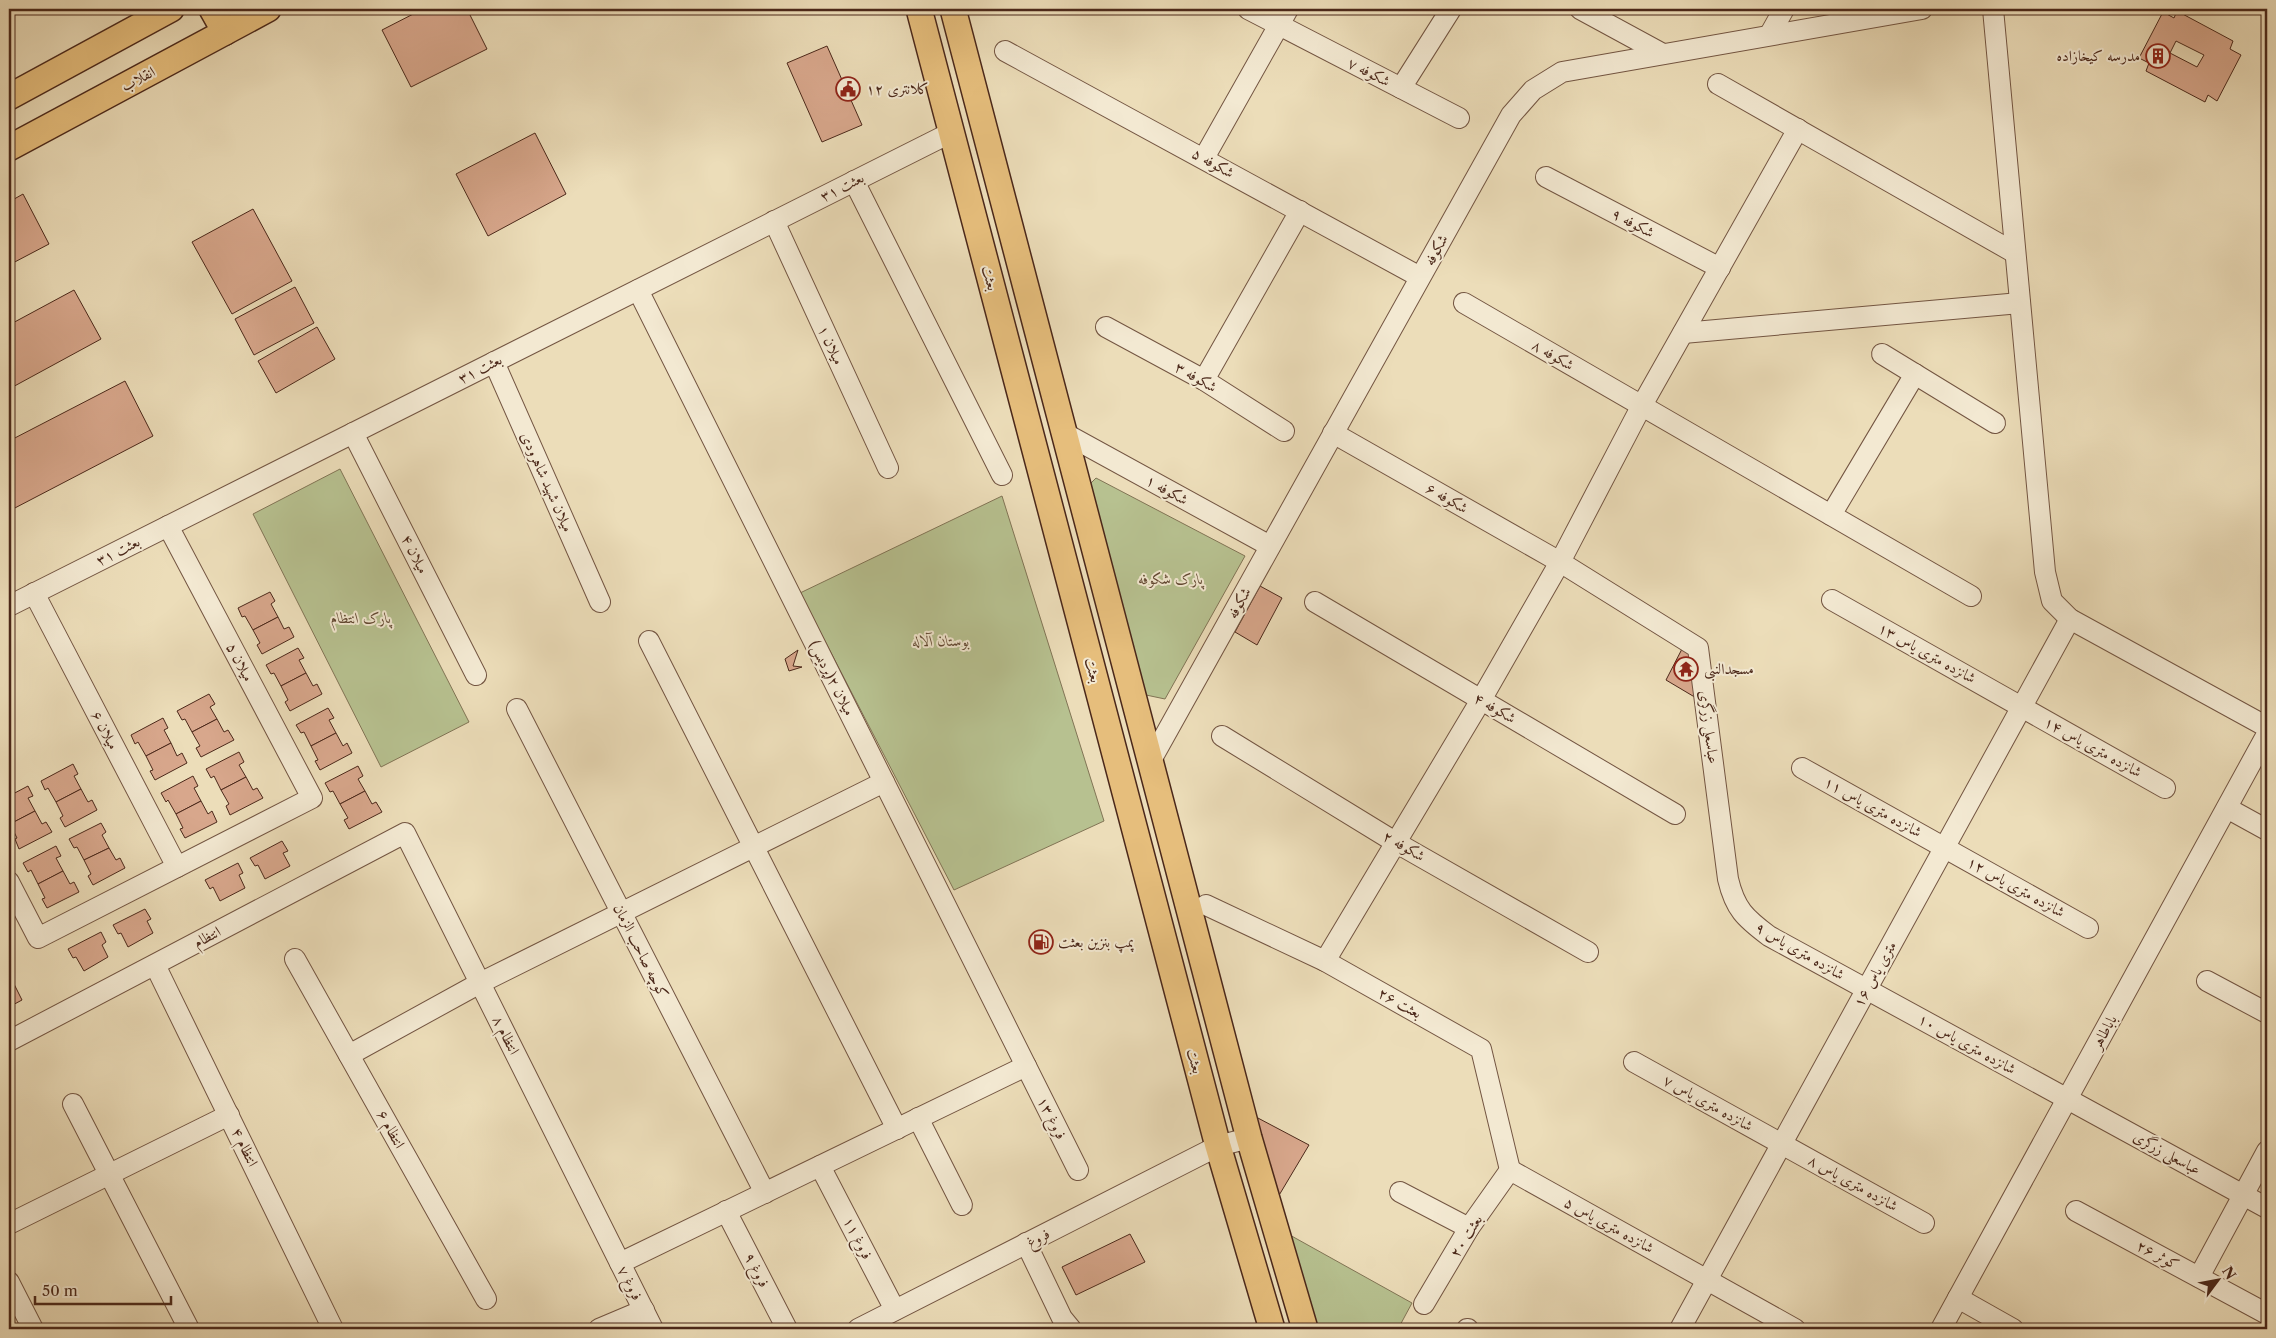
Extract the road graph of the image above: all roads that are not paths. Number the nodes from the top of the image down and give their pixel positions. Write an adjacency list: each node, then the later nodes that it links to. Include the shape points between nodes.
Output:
1 (172, 9): 19 (main road)
2 (212, 9): 13 (main road)
3 (268, 9): 13 (main road, انقلاب)
4 (919, 9): 23 (main road, بعثت)
5 (953, 9): 21 (main road)
6 (1248, 9): 12 (street, شکوفه ۷)
7 (1451, 9): 18 (street)
8 (1580, 9): 16 (street)
9 (1784, 9): 14 (street)
10 (1922, 9): 14 (street, شکوفه)
11 (1993, 9): 30 (street)
12 (1283, 17): 18 (street, شکوفه ۷); 25 (street)
13 (225, 32): 24 (main road, انقلاب)
14 (1770, 34): 16 (street, شکوفه)
15 (1005, 51): 25 (street, شکوفه ۵)
16 (1661, 53): 32 (street, شکوفه, via 1562,72 1533,90 1511,115)
17 (1718, 84): 22 (street)
18 (1401, 88): 20 (street, شکوفه ۷)
19 (9, 97)
20 (1460, 118)
21 (983, 127): 23 (main road); 46 (main road)
22 (1798, 130): 30 (street); 31 (street)
23 (952, 132): 27 (street, بعثت ۳۱); 105 (main road, بعثت)
24 (9, 148)
25 (1204, 158): 28 (street, شکوفه ۵)
26 (1546, 177): 31 (street, شکوفه ۹)
27 (854, 181): 29 (street, بعثت ۳۱); 49 (street)
28 (1300, 211): 32 (street, شکوفه ۵); 41 (street)
29 (774, 221): 33 (street, بعثت ۳۱); 48 (street, میلان ۱)
30 (2015, 252): 35 (street)
31 (1720, 268): 37 (street)
32 (1420, 277): 47 (street, شکوفه)
33 (638, 290): 39 (street, بعثت ۳۱); 71 (street, میلان ۲(پردیس))
34 (1464, 303): 42 (street, شکوفه ۸)
35 (2020, 303): 37 (street); 60 (street, via 2045,572 2052,601)
36 (1106, 327): 41 (street, شکوفه ۳)
37 (1683, 333): 42 (street)
38 (1882, 354): 40 (street)
39 (494, 362): 45 (street, بعثت ۳۱); 57 (street, میلان شهید شاهرودی)
40 (1915, 374): 43 (street); 50 (street)
41 (1204, 380): 44 (street, شکوفه ۳)
42 (1641, 407): 50 (street, شکوفه ۸); 53 (street)
43 (1995, 423)
44 (1284, 431)
45 (353, 433): 51 (street, بعثت ۳۱); 62 (street, میلان ۴)
46 (1064, 433): 52 (street, شکوفه ۱); 69 (main road)
47 (1333, 433): 52 (street, شکوفه); 53 (street, شکوفه ۶)
48 (888, 468)
49 (1002, 475)
50 (1831, 516): 55 (street, شکوفه ۸)
51 (168, 526): 54 (street, بعثت ۳۱); 80 (street, میلان ۵, via 312,798)
52 (1270, 546): 69 (street, شکوفه)
53 (1560, 562): 63 (street); 81 (street, عباسعلی زرگری, via 1698,648)
54 (34, 593): 59 (street, بعثت ۳۱); 80 (street, میلان ۶)
55 (1971, 596)
56 (1832, 600): 64 (street, شانزده متری یاس ۱۳)
57 (600, 602)
58 (1315, 602): 63 (street, شکوفه ۴)
59 (9, 606)
60 (2070, 619): 64 (street, ۱۶ متری یاس); 66 (street)
61 (649, 641): 78 (street)
62 (476, 676)
63 (1481, 700): 74 (street, شکوفه ۴); 77 (street)
64 (2022, 707): 72 (street, شانزده متری یاس ۱۴); 79 (street, ۱۶ متری یاس)
65 (517, 708): 84 (street, کوچه صاحب الزمان)
66 (2267, 727)
67 (2267, 734): 73 (street, باباطاهر)
68 (1222, 736): 77 (street, شکوفه ۲)
69 (1150, 762): 103 (main road)
70 (1802, 768): 79 (street, شانزده متری یاس ۱۱)
71 (884, 782): 78 (street); 97 (street, میلان ۲(پردیس))
72 (2165, 788)
73 (2227, 808): 75 (street); 98 (street, باباطاهر)
74 (1675, 814)
75 (2267, 830)
76 (405, 833): 89 (street, انتظام); 91 (street, انتظام ۸)
77 (1396, 842): 86 (street, شکوفه ۲); 88 (street)
78 (754, 846): 84 (street); 102 (street)
79 (1945, 847): 85 (street, شانزده متری یاس ۱۲); 92 (street, ۱۶ متری یاس)
80 (177, 867): 82 (street, via 38,938)
81 (1728, 879): 92 (street, شانزده متری یاس ۹, via 1733,900 1745,918 1769,936)
82 (9, 882)
83 (1206, 905): 88 (street, بعثت ۲۶)
84 (621, 912): 91 (street); 112 (street, کوچه صاحب الزمان)
85 (2088, 928)
86 (1588, 952)
87 (295, 959): 95 (street, انتظام ۶)
88 (1325, 961): 109 (street, بعثت ۲۶, via 1482,1050)
89 (155, 964): 94 (street, انتظام); 100 (street, انتظام ۴)
90 (2207, 981): 93 (street)
91 (480, 983): 95 (street); 121 (street, انتظام ۸)
92 (1867, 989): 98 (street, شانزده متری یاس ۱۰); 104 (street, ۱۶ متری یاس)
93 (2267, 1013)
94 (9, 1041)
95 (349, 1055): 128 (street, انتظام ۶)
96 (1634, 1062): 104 (street, شانزده متری یاس ۷)
97 (1026, 1066): 101 (street); 108 (street, فروغ ۱۳)
98 (2067, 1099): 113 (street, عباسعلی زرگری); 127 (street, باباطاهر)
99 (73, 1104): 110 (street)
100 (229, 1115): 110 (street); 135 (street, انتظام ۴)
101 (918, 1118): 102 (street); 114 (street)
102 (897, 1129): 107 (street)
103 (1249, 1138): 105 (street, فروغ); 142 (main road)
104 (1782, 1144): 118 (street, شانزده متری یاس ۸); 125 (street, ۱۶ متری یاس)
105 (1218, 1146): 122 (street, فروغ); 141 (main road, بعثت)
106 (2267, 1151): 113 (street)
107 (820, 1166): 112 (street); 131 (street, فروغ ۱۱)
108 (1078, 1170)
109 (1510, 1170): 120 (street, بعثت ۲۰); 125 (street, شانزده متری یاس ۵)
110 (109, 1174): 119 (street); 134 (street)
111 (1400, 1192): 120 (street)
112 (764, 1193): 117 (street)
113 (2244, 1195): 115 (street, عباسعلی زرگری); 124 (street)
114 (962, 1205)
115 (2267, 1208)
116 (2076, 1211): 124 (street, کوثر ۲۶)
117 (726, 1212): 123 (street); 138 (street, فروغ ۹)
118 (1924, 1223)
119 (9, 1224)
120 (1469, 1228): 129 (street, بعثت ۲۰)
121 (607, 1238): 123 (street, فروغ ۷)
122 (1026, 1243): 131 (street, فروغ); 140 (street, via 1062,1318)
123 (620, 1263): 130 (street, فروغ ۷)
124 (2199, 1277): 132 (street, کوثر ۲۶)
125 (1707, 1280): 143 (street, ۱۶ متری یاس); 144 (street, شانزده متری یاس ۵)
126 (9, 1282): 133 (street)
127 (1958, 1298): 145 (street, باباطاهر); 146 (street)
128 (486, 1299)
129 (1424, 1304)
130 (644, 1310): 136 (street); 137 (street, فروغ ۷)
131 (895, 1310): 139 (street, فروغ)
132 (2267, 1314)
133 (33, 1329)
134 (189, 1329)
135 (333, 1329)
136 (599, 1329)
137 (653, 1329)
138 (787, 1329)
139 (858, 1329)
140 (1071, 1329)
141 (1272, 1329)
142 (1305, 1329)
143 (1680, 1329)
144 (1796, 1329)
145 (1941, 1329)
146 (2013, 1329)

